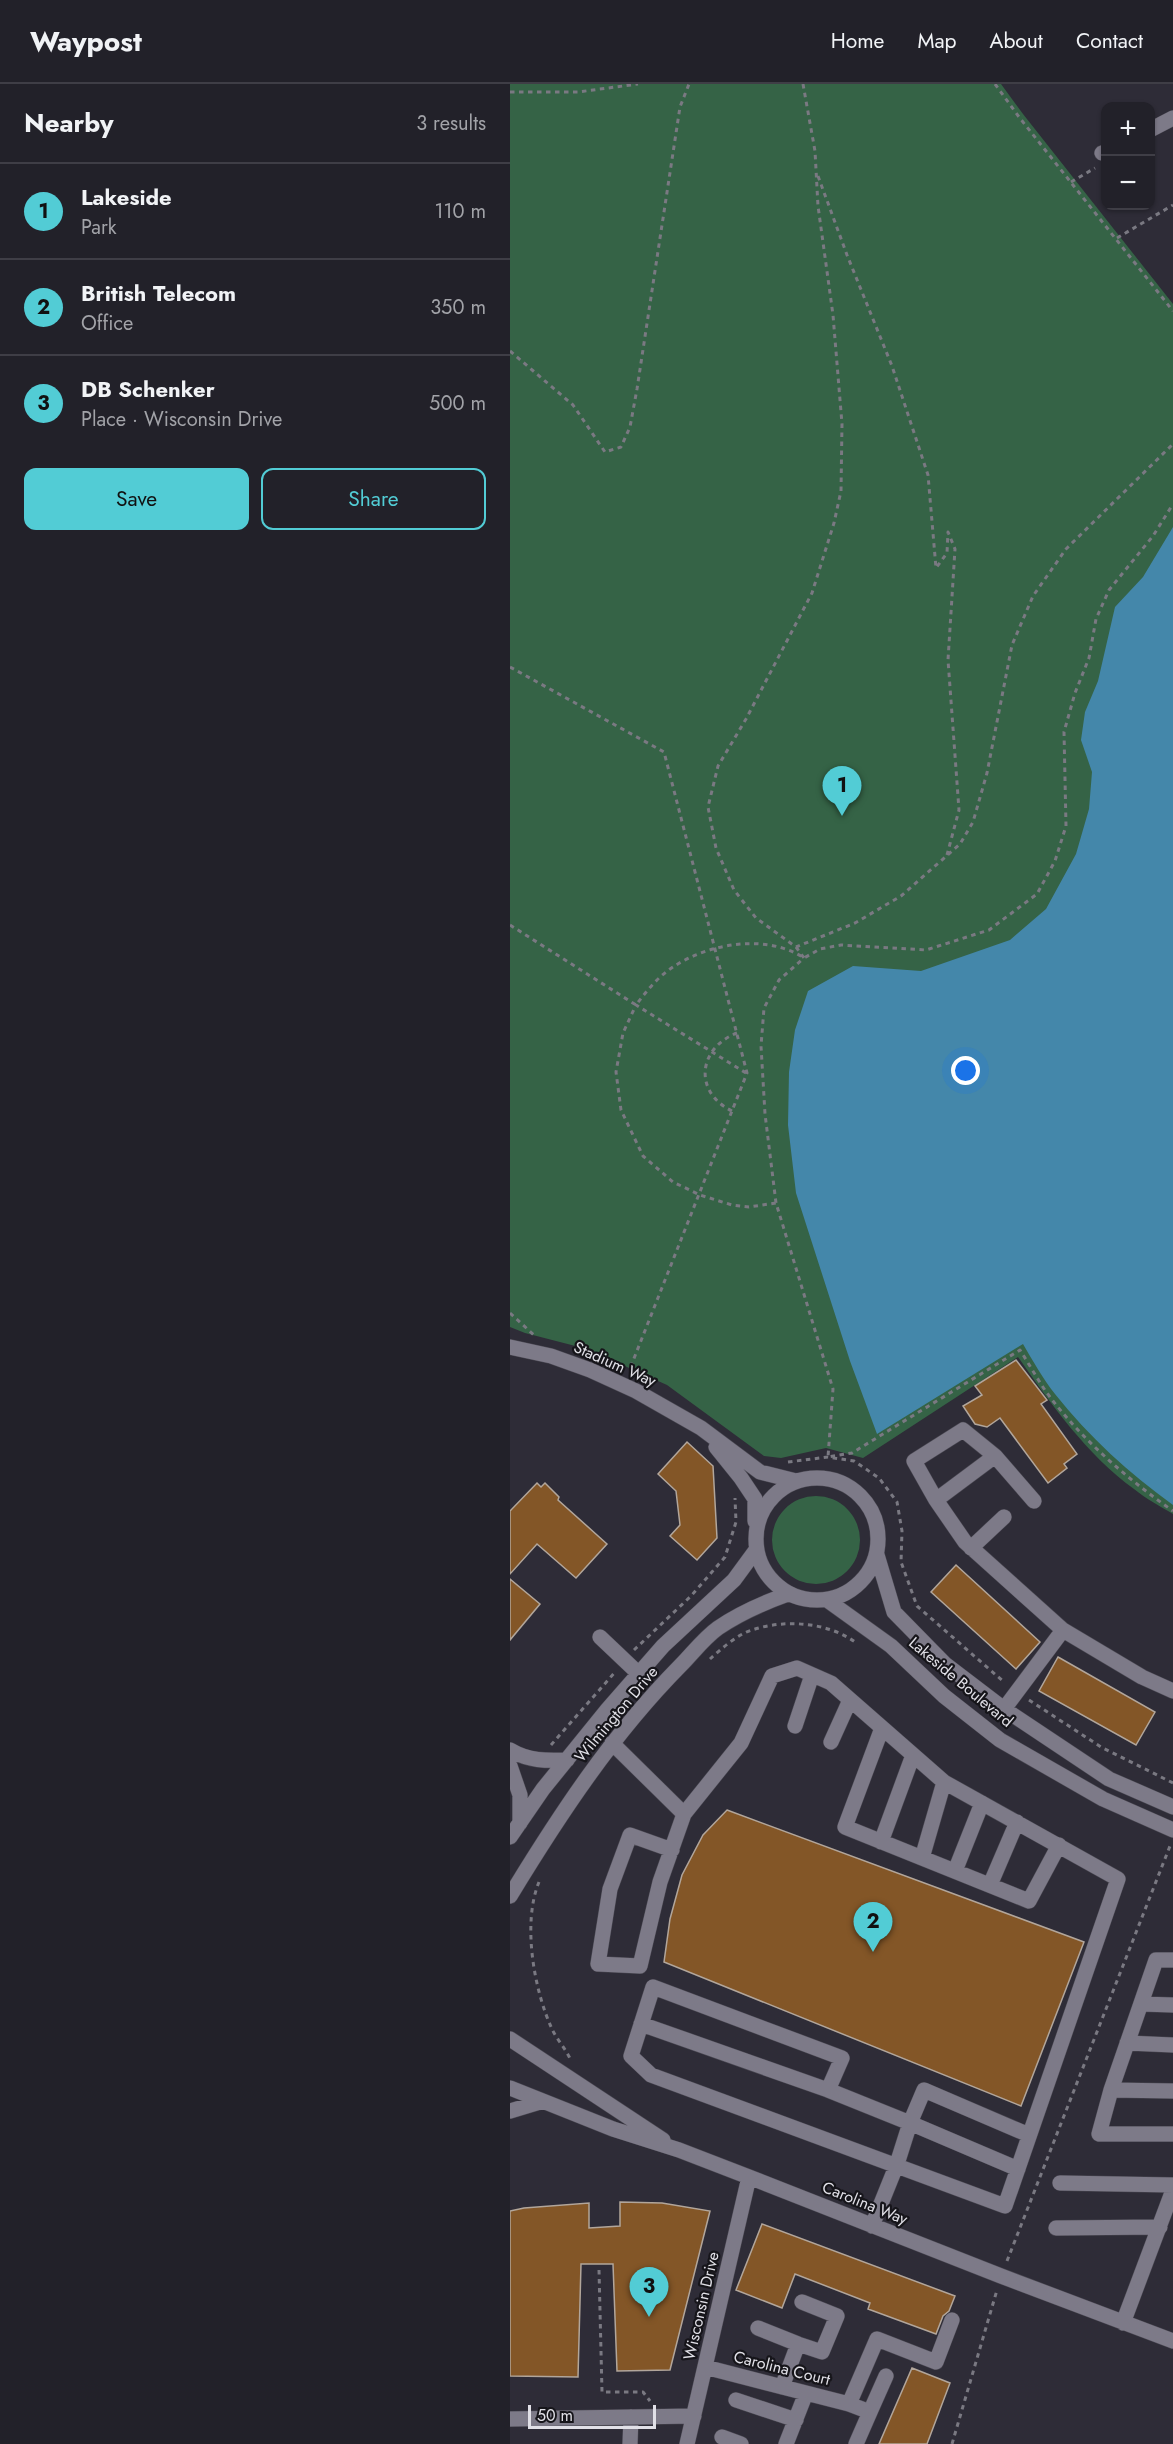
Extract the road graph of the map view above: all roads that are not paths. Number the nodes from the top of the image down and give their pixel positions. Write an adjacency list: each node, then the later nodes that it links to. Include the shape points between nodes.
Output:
1 (1172, 121): 2 (street)
2 (1155, 127)
3 (510, 1347): 4 (street, Stadium Way, via 590,1370)
4 (701, 1428): 6 (street, Stadium Way, via 760,1472); 10 (street, Stadium Way, via 755,1499)
5 (995, 1456): 7 (street); 7 (street, via 963,1430 914,1461); 8 (street)
6 (796, 1481): 10 (street, via 771,1498 762,1510); 13 (street, via 831,1479 860,1495 878,1527)
7 (936, 1500): 11 (street)
8 (1034, 1501)
9 (1004, 1517): 11 (street)
10 (756, 1530): 12 (street)
11 (971, 1548): 16 (street)
12 (756, 1550): 14 (street, via 766,1575); 18 (street, Wilmington Drive, via 735,1580 663,1646)
13 (877, 1555): 15 (street, via 868,1574 851,1591); 22 (street, Lakeside Boulevard, via 894,1612 945,1664)
14 (788, 1594): 15 (street, via 805,1600); 26 (street, Wilmington Drive, via 757,1605 717,1629 649,1697)
15 (827, 1600): 37 (street, Lakeside Boulevard, via 891,1646 999,1740 1103,1799)
16 (1064, 1630): 20 (street); 22 (street)
17 (600, 1637): 18 (street)
18 (639, 1674): 29 (street, Wilmington Drive)
19 (813, 1675): 21 (street, via 831,1683); 23 (street); 34 (street, via 797,1668 772,1676 741,1743)
20 (1173, 1691)
21 (850, 1700): 24 (street); 25 (street)
22 (1004, 1708): 33 (street, Lakeside Boulevard, via 1108,1779)
23 (795, 1726)
24 (882, 1728): 28 (street); 39 (street, via 844,1827)
25 (831, 1742)
26 (612, 1743): 34 (street); 45 (street, Wilmington Drive, via 562,1812)
27 (510, 1750): 29 (street, via 527,1758)
28 (913, 1755): 31 (street); 39 (street)
29 (567, 1760): 35 (street, Wilmington Drive)
30 (510, 1766): 35 (street, via 520,1795)
31 (944, 1782): 32 (street); 42 (street)
32 (982, 1803): 36 (street); 43 (street)
33 (1173, 1807)
34 (684, 1814): 41 (street)
35 (520, 1822): 38 (street, Wilmington Drive)
36 (1017, 1822): 40 (street); 44 (street)
37 (1173, 1830)
38 (510, 1837)
39 (881, 1842): 42 (street)
40 (1059, 1845): 44 (street, via 1029,1901); 63 (street, via 1118,1879)
41 (672, 1850): 47 (street, via 660,1882); 47 (street, via 630,1835 610,1889 598,1964)
42 (922, 1858): 43 (street)
43 (955, 1872): 44 (street)
44 (990, 1885)
45 (510, 1896)
46 (1173, 1960): 49 (street, via 1156,1960)
47 (640, 1966): 48 (street)
48 (653, 1987): 51 (street); 56 (street, via 842,2058)
49 (1141, 2004): 50 (street); 53 (street)
50 (1173, 2005)
51 (641, 2024): 56 (street); 65 (street, via 631,2056 651,2074)
52 (510, 2039): 64 (street)
53 (1127, 2043): 54 (street); 57 (street)
54 (1173, 2045)
55 (510, 2088): 59 (street, Carolina Way)
56 (828, 2090): 61 (street)
57 (1111, 2090): 58 (street); 62 (street, via 1099,2134)
58 (1173, 2091)
59 (543, 2101): 60 (street); 64 (street, Carolina Way)
60 (510, 2111)
61 (910, 2124): 63 (street, via 924,2090); 65 (street); 66 (street)
62 (1173, 2134)
63 (1029, 2135): 66 (street)
64 (679, 2150): 67 (street, Carolina Way)
65 (897, 2164): 66 (street, via 1005,2206); 71 (street)
66 (1018, 2169)
67 (749, 2177): 71 (street, Carolina Way); 80 (street, Wisconsin Drive)
68 (1060, 2183): 69 (street)
69 (1173, 2185)
70 (1173, 2190): 72 (street)
71 (872, 2226): 76 (street, Carolina Way)
72 (1160, 2227): 73 (street); 76 (street)
73 (1056, 2228)
74 (802, 2302): 79 (street, via 837,2316 822,2352)
75 (952, 2320): 85 (street, via 936,2362 877,2339)
76 (1123, 2323): 78 (street, Carolina Way)
77 (758, 2328): 79 (street)
78 (1173, 2341)
79 (798, 2344): 82 (street)
80 (705, 2367): 82 (street, Carolina Court); 87 (street, Wisconsin Drive)
81 (886, 2376): 86 (street)
82 (782, 2387): 83 (street, Carolina Court)
83 (806, 2393): 85 (street, Carolina Court); 90 (street)
84 (736, 2400): 90 (street)
85 (849, 2404): 86 (street, Carolina Court)
86 (870, 2412): 96 (street)
87 (694, 2416): 88 (street); 93 (street, Wisconsin Drive)
88 (631, 2417): 89 (street); 92 (street)
89 (510, 2419)
90 (796, 2420): 95 (street)
91 (722, 2437): 94 (street)
92 (630, 2444)
93 (687, 2444)
94 (741, 2444)
95 (786, 2444)
96 (856, 2444)

